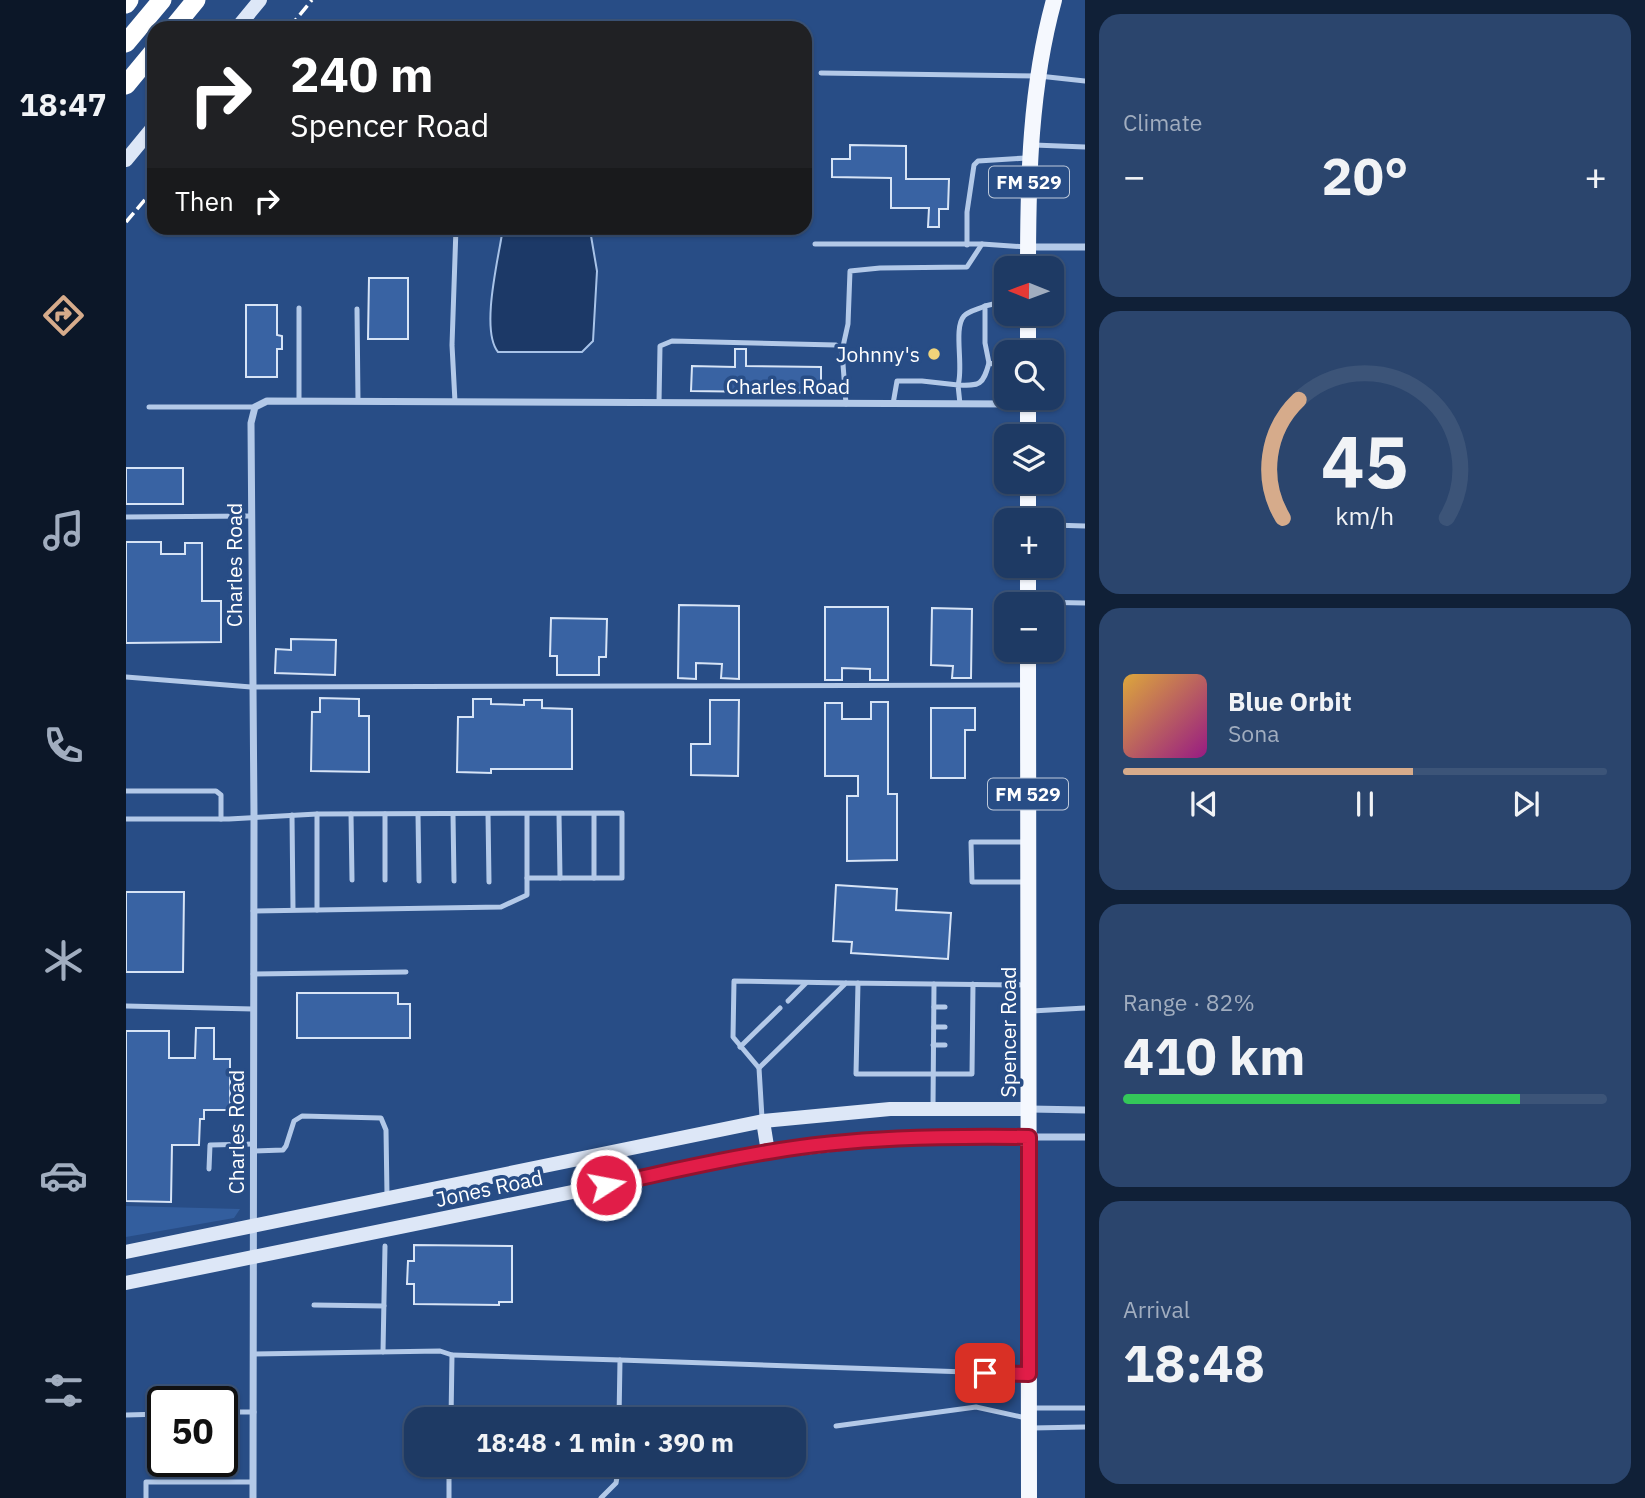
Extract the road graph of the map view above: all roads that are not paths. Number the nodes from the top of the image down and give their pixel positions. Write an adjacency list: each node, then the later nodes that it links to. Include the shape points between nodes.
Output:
1 (130, 0): 6 (highway)
2 (162, 0): 9 (highway)
3 (196, 0): 7 (highway)
4 (260, 0): 8 (main road)
5 (1054, 0): 12 (main road, FM 529)
6 (126, 4)
7 (179, 21)
8 (243, 21)
9 (126, 43)
10 (147, 60): 14 (highway)
11 (821, 73): 12 (lane)
12 (1039, 76): 13 (lane); 17 (main road, FM 529)
13 (1085, 81)
14 (126, 85)
15 (147, 134): 18 (main road)
16 (1085, 147): 17 (lane)
17 (1030, 151): 21 (lane, via 978,160 974,165); 23 (main road, FM 529)
18 (126, 160)
19 (456, 235): 36 (lane)
20 (815, 244): 21 (lane)
21 (967, 244): 22 (lane)
22 (982, 244): 23 (lane); 30 (lane, via 967,267 849,271 848,324)
23 (1028, 247): 24 (street); 25 (main road, FM 529)
24 (1085, 247)
25 (1028, 256)
26 (994, 304): 27 (lane)
27 (985, 306): 31 (lane); 33 (lane, via 964,315 959,324)
28 (299, 308): 34 (lane)
29 (357, 309): 35 (lane)
30 (842, 351): 38 (lane, via 836,345 672,341 660,346); 39 (lane)
31 (989, 363): 32 (lane); 33 (lane, via 980,384)
32 (994, 364)
33 (958, 385): 40 (lane, via 897,381); 41 (lane)
34 (299, 401): 35 (street, Charles Road); 43 (street, Charles Road, via 267,401)
35 (358, 401): 36 (street, Charles Road)
36 (455, 402): 38 (street, Charles Road)
37 (994, 402): 41 (street, Charles Road)
38 (659, 403): 39 (street, Charles Road)
39 (846, 404): 40 (street, Charles Road)
40 (893, 404): 41 (street, Charles Road)
41 (960, 404)
42 (149, 407): 43 (lane)
43 (255, 407): 44 (street, Charles Road)
44 (251, 516): 45 (lane); 53 (street, Charles Road)
45 (126, 517)
46 (1064, 525): 47 (lane)
47 (1085, 526)
48 (1064, 603): 49 (lane)
49 (1085, 603)
50 (1028, 662): 52 (main road, Spencer Road / FM 529)
51 (126, 677): 53 (lane)
52 (1028, 684): 53 (lane); 68 (main road, Spencer Road / FM 529)
53 (251, 687): 65 (street, Charles Road)
54 (126, 791): 67 (lane, via 216,791 221,795)
55 (317, 814): 56 (lane); 64 (lane); 79 (lane)
56 (351, 814): 57 (lane); 72 (lane)
57 (385, 814): 58 (lane); 73 (lane)
58 (418, 814): 59 (lane); 74 (lane)
59 (453, 814): 60 (lane); 75 (lane)
60 (488, 814): 61 (lane); 76 (lane)
61 (527, 814): 62 (lane); 69 (lane)
62 (559, 814): 63 (lane); 70 (lane)
63 (594, 814): 71 (lane); 71 (lane, via 622,814 622,878)
64 (292, 815): 65 (lane); 78 (lane)
65 (254, 817): 67 (lane); 80 (street, Charles Road)
66 (126, 819): 67 (lane)
67 (221, 819)
68 (1028, 842): 77 (main road, Spencer Road / FM 529); 77 (lane, via 971,842 972,882)
69 (527, 878): 70 (lane); 79 (lane, via 527,895 501,907)
70 (560, 878): 71 (lane)
71 (594, 878)
72 (352, 880)
73 (385, 880)
74 (419, 881)
75 (454, 881)
76 (489, 882)
77 (1028, 882): 88 (main road, Spencer Road / FM 529)
78 (293, 909): 79 (lane); 80 (lane)
79 (317, 909)
80 (253, 911): 82 (street, Charles Road)
81 (406, 972): 82 (lane)
82 (253, 974): 97 (street, Charles Road)
83 (806, 983): 84 (lane); 89 (lane); 107 (lane, via 734,981 733,1037)
84 (846, 983): 85 (lane); 108 (lane)
85 (858, 983): 86 (lane); 109 (lane, via 856,1074)
86 (934, 984): 87 (lane); 91 (lane)
87 (974, 985): 88 (lane); 94 (lane)
88 (1028, 985): 98 (main road, Spencer Road / FM 529)
89 (788, 1000)
90 (126, 1006): 97 (lane)
91 (934, 1007): 92 (lane); 99 (lane)
92 (945, 1007)
93 (965, 1007): 94 (lane)
94 (973, 1007): 102 (lane)
95 (780, 1008): 107 (lane)
96 (1085, 1008): 98 (lane)
97 (253, 1009): 116 (street, Charles Road)
98 (1029, 1011): 111 (main road, Spencer Road / FM 529)
99 (934, 1027): 100 (lane); 103 (lane)
100 (945, 1027)
101 (965, 1027): 102 (lane)
102 (973, 1027): 106 (lane)
103 (933, 1045): 104 (lane); 109 (lane)
104 (945, 1045)
105 (964, 1045): 106 (lane)
106 (972, 1045): 109 (lane, via 972,1073)
107 (740, 1047): 108 (lane)
108 (758, 1068): 113 (lane)
109 (933, 1074): 110 (lane)
110 (933, 1108): 111 (main road, Jones Road); 113 (main road, Jones Road)
111 (1029, 1109): 112 (street); 114 (main road, Spencer Road / FM 529)
112 (1085, 1110)
113 (763, 1121): 117 (main road); 119 (main road, Jones Road)
114 (1029, 1137): 115 (street); 117 (main road, Jones Road, via 899,1137); 131 (main road, Spencer Road / FM 529)
115 (1085, 1137)
116 (254, 1147): 118 (lane, via 210,1144); 119 (lane, via 283,1150 294,1121 302,1116 381,1118 386,1130); 120 (street, Charles Road)
117 (768, 1152): 123 (main road, Jones Road)
118 (209, 1170)
119 (387, 1199): 120 (main road, Jones Road)
120 (254, 1226): 122 (main road, Jones Road); 123 (street, Charles Road)
121 (385, 1246): 126 (lane)
122 (126, 1252)
123 (255, 1257): 124 (main road, Jones Road); 128 (street, Charles Road)
124 (126, 1283)
125 (314, 1305): 126 (lane)
126 (384, 1306): 127 (lane)
127 (383, 1352): 128 (lane); 129 (lane)
128 (254, 1354): 136 (street, Charles Road)
129 (452, 1355): 130 (lane); 132 (lane)
130 (620, 1360): 131 (lane); 133 (lane)
131 (1029, 1374): 139 (main road, Spencer Road / FM 529)
132 (451, 1407)
133 (619, 1407)
134 (1085, 1408): 139 (lane)
135 (238, 1412): 136 (lane)
136 (254, 1412): 144 (street, Charles Road)
137 (147, 1414): 138 (lane)
138 (126, 1415)
139 (1029, 1418): 140 (lane, via 976,1407); 141 (lane); 149 (main road, Spencer Road / FM 529)
140 (836, 1426)
141 (1085, 1427)
142 (449, 1477): 147 (lane)
143 (617, 1477): 148 (lane)
144 (253, 1482): 145 (lane, via 146,1482); 146 (street, Charles Road)
145 (146, 1498)
146 (253, 1498)
147 (449, 1498)
148 (601, 1498)
149 (1029, 1498)

